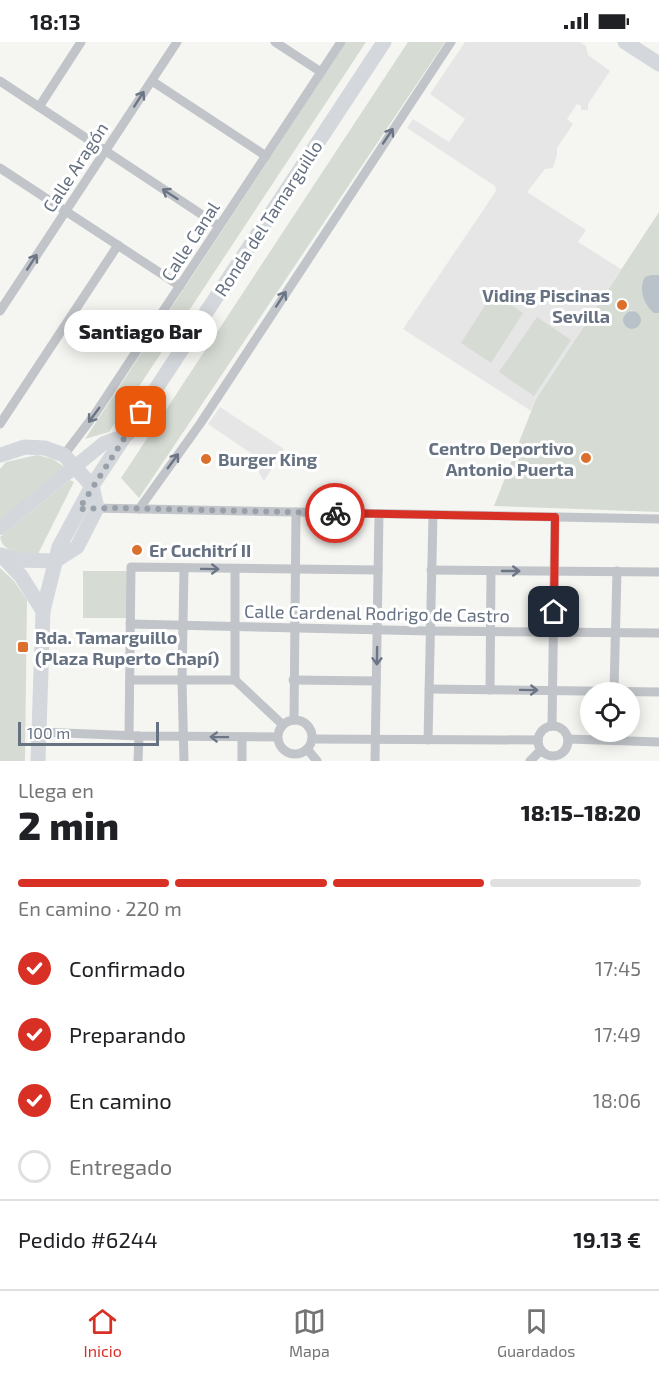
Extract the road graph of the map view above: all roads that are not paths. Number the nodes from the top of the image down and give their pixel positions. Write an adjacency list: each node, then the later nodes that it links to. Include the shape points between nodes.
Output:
1 (81, 42): 12 (street)
2 (177, 42): 11 (street, Calle Aragón)
3 (275, 42): 9 (street)
4 (341, 42): 9 (street, Calle Canal)
5 (384, 42): 22 (main road, Ronda del Tamarguillo)
6 (451, 42): 29 (street, one-way to 6, via 200,424)
7 (626, 42): 8 (main road)
8 (659, 64)
9 (321, 72): 14 (street, Calle Canal)
10 (0, 81): 12 (street)
11 (152, 81): 13 (street, Calle Aragón, one-way to 11); 14 (street)
12 (39, 107): 13 (street)
13 (105, 151): 16 (street, Calle Aragón); 17 (street, one-way to 13)
14 (266, 156): 17 (street, Calle Canal)
15 (0, 168): 16 (street)
16 (66, 211): 18 (street); 20 (street, Calle Aragón, one-way to 16)
17 (219, 226): 19 (street, Calle Canal)
18 (118, 245): 19 (street); 21 (street)
19 (180, 286): 24 (street, Calle Canal, one-way to 24)
20 (0, 311)
21 (0, 424)
22 (128, 434): 25 (street, via 104,444); 26 (main road, Ronda del Tamarguillo)
23 (1, 451): 24 (main road, via 45,448)
24 (64, 455): 25 (main road)
25 (76, 467): 26 (main road); 35 (street)
26 (93, 486): 27 (main road); 28 (main road, Ronda del Tamarguillo)
27 (97, 508): 28 (street); 29 (street); 37 (main road, via 77,548)
28 (79, 509): 37 (main road, Ronda del Tamarguillo)
29 (139, 509): 30 (street)
30 (296, 512): 31 (street); 40 (street)
31 (379, 513): 32 (street); 41 (street)
32 (433, 515): 33 (street); 42 (street)
33 (555, 517): 34 (street); 44 (street)
34 (659, 519)
35 (0, 528)
36 (1, 554): 37 (main road); 47 (main road, via 21,576)
37 (55, 561): 47 (main road, Ronda del Tamarguillo)
38 (184, 569): 39 (street, one-way to 39); 48 (street, via 131,567); 49 (street)
39 (235, 569): 40 (street); 50 (street)
40 (295, 570): 41 (street); 51 (street)
41 (378, 570): 52 (street)
42 (431, 570): 43 (street); 53 (street)
43 (491, 571): 44 (street, one-way to 44); 54 (street)
44 (554, 571): 45 (street); 55 (street)
45 (616, 571): 46 (street); 56 (street)
46 (659, 572)
47 (43, 611): 73 (main road, Ronda del Tamarguillo)
48 (130, 624): 49 (street, Calle Cardenal Rodrigo de Castro); 58 (street)
49 (184, 626): 50 (street, Calle Cardenal Rodrigo de Castro); 59 (street)
50 (235, 628): 51 (street, Calle Cardenal Rodrigo de Castro); 60 (street)
51 (293, 628): 52 (street, Calle Cardenal Rodrigo de Castro); 61 (street)
52 (377, 630): 53 (street, Calle Cardenal Rodrigo de Castro); 62 (street, one-way to 62)
53 (430, 632): 54 (street, Calle Cardenal Rodrigo de Castro); 64 (street)
54 (491, 632): 55 (street, Calle Cardenal Rodrigo de Castro); 65 (street)
55 (554, 632): 56 (street, Calle Cardenal Rodrigo de Castro); 66 (street)
56 (615, 633): 57 (street, Calle Cardenal Rodrigo de Castro); 63 (street)
57 (659, 633)
58 (130, 680): 59 (street); 74 (street)
59 (182, 680): 60 (street); 75 (street)
60 (235, 680): 71 (street)
61 (293, 680): 62 (street); 70 (street)
62 (376, 681): 79 (street)
63 (614, 682)
64 (429, 689): 65 (street); 81 (street)
65 (490, 690): 66 (street, one-way to 66)
66 (553, 691): 67 (street); 72 (street)
67 (580, 691)
68 (640, 692): 69 (street)
69 (659, 692)
70 (294, 720): 71 (street); 78 (street, via 309,728)
71 (283, 724): 77 (street)
72 (552, 726): 80 (street, via 561,728); 82 (street, via 542,730)
73 (38, 732): 74 (street); 88 (main road, Ronda del Tamarguillo)
74 (134, 736): 75 (street); 89 (street)
75 (184, 736): 76 (street, one-way to 75); 90 (street)
76 (242, 737): 77 (street); 91 (street)
77 (278, 737): 86 (street, via 280,747)
78 (312, 739): 79 (street); 84 (street)
79 (376, 739): 81 (street); 93 (street)
80 (568, 739): 83 (street); 87 (street)
81 (428, 740): 82 (street)
82 (538, 740): 85 (street)
83 (659, 742)
84 (307, 749): 86 (street); 92 (street)
85 (541, 750): 87 (street); 94 (street)
86 (293, 758)
87 (559, 758)
88 (38, 761)
89 (138, 761)
90 (184, 761)
91 (242, 761)
92 (317, 761)
93 (375, 761)
94 (530, 761)

